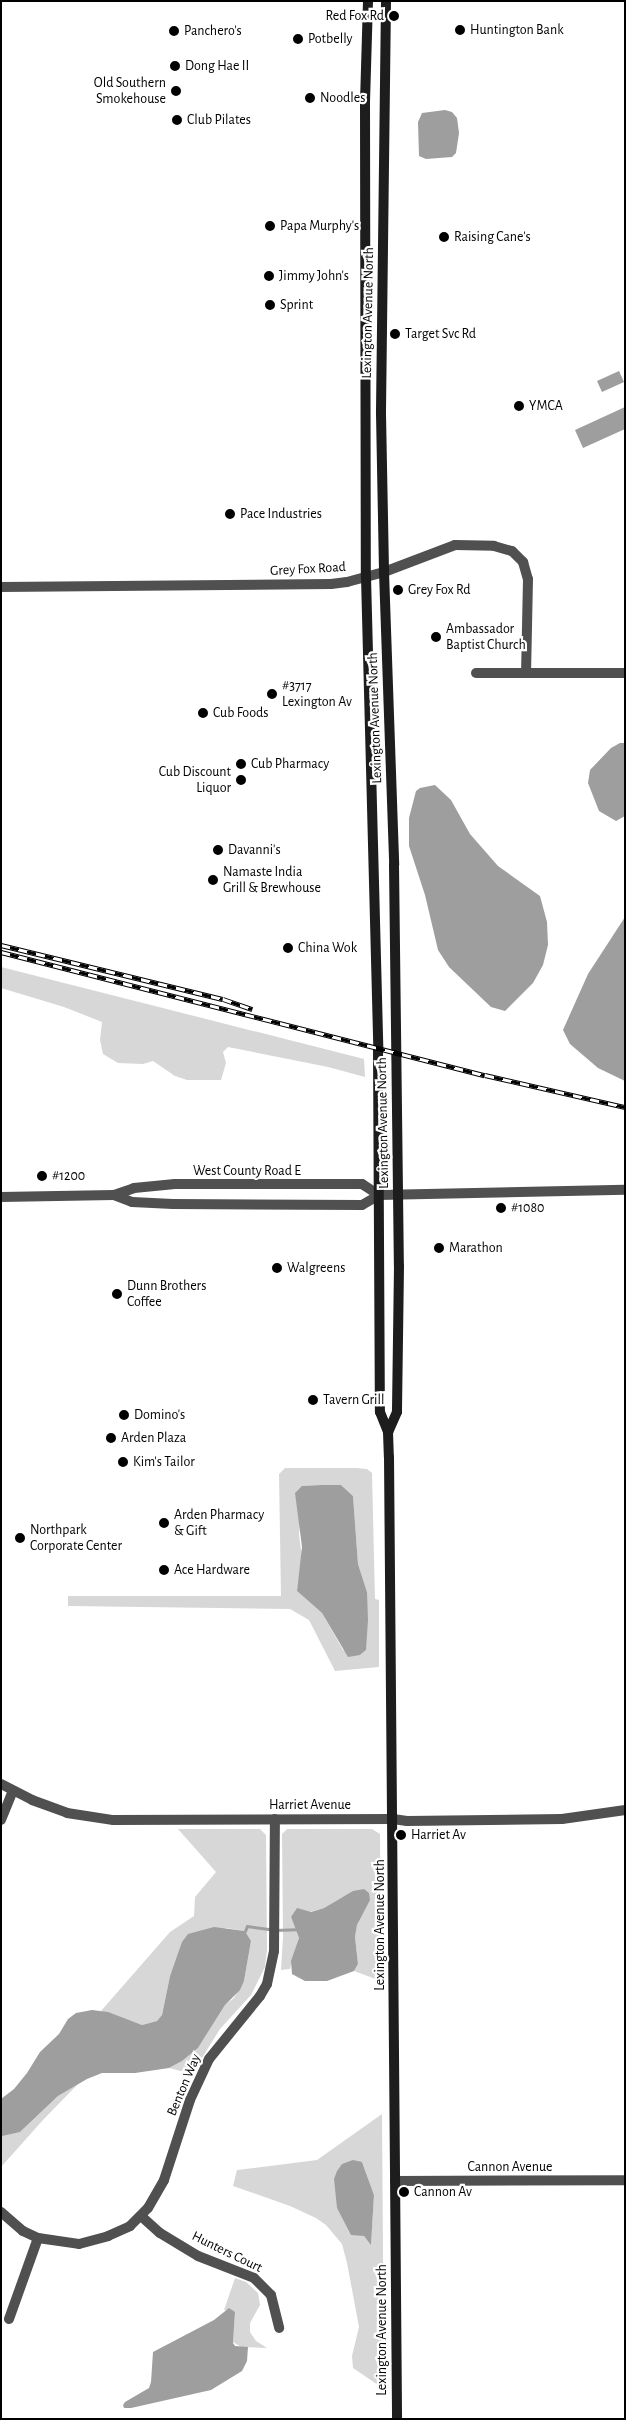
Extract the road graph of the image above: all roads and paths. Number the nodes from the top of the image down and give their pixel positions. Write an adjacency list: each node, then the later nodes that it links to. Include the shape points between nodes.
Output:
1 (368, 1): 4 (main road, Lexington Avenue North, via 365,104)
2 (386, 1): 3 (main road, Lexington Avenue North, via 381,318)
3 (384, 572): 4 (street, Grey Fox Road); 7 (street, Grey Fox Road, via 455,546 494,546 512,550 523,562 528,579); 12 (main road, Lexington Avenue North, via 394,851)
4 (366, 577): 5 (street, Grey Fox Road, via 331,584); 11 (main road, Lexington Avenue North)
5 (1, 587)
6 (476, 673): 7 (street)
7 (526, 673): 8 (street)
8 (625, 673)
9 (625, 1190): 12 (street, West County Road E)
10 (114, 1195): 11 (street, West County Road E, via 132,1202 307,1205 362,1205); 11 (street, West County Road E, via 134,1188 175,1184 362,1184); 13 (street, West County Road E)
11 (379, 1195): 12 (street, West County Road E); 14 (main road, Lexington Avenue North, via 380,1412)
12 (398, 1196): 14 (main road, Lexington Avenue North, via 397,1412)
13 (1, 1197)
14 (388, 1432): 19 (main road, Lexington Avenue North)
15 (1, 1784): 16 (street, Harriet Avenue)
16 (13, 1791): 18 (street, Harriet Avenue, via 55,1809 113,1820); 20 (street)
17 (625, 1810): 19 (street, Harriet Avenue, via 562,1819)
18 (275, 1819): 19 (street, Harriet Avenue); 24 (street, Benton Way, via 274,1951 267,1984 209,2059 190,2100 164,2180)
19 (393, 1819): 22 (main road, Lexington Avenue North)
20 (1, 1820)
21 (625, 2180): 22 (street, Cannon Avenue)
22 (395, 2181): 28 (main road, Lexington Avenue North)
23 (1, 2212): 25 (street, Benton Way, via 23,2231)
24 (141, 2216): 25 (street, Benton Way, via 130,2226 108,2236 79,2244); 27 (street, Hunters Court, via 160,2233 198,2256 254,2278 271,2295)
25 (38, 2238): 26 (street)
26 (9, 2320)
27 (279, 2328)
28 (397, 2419)

